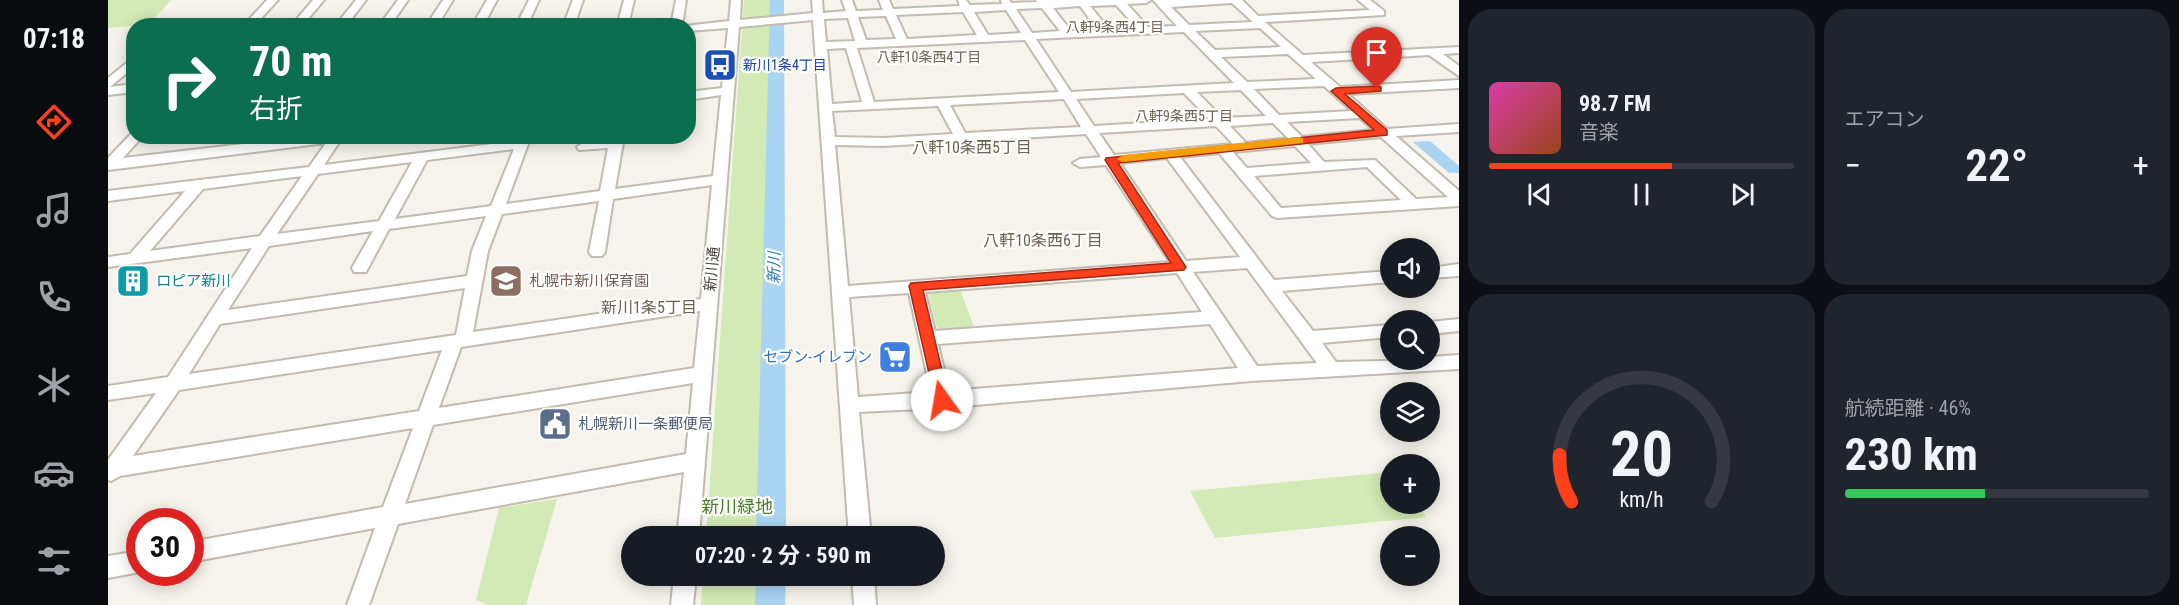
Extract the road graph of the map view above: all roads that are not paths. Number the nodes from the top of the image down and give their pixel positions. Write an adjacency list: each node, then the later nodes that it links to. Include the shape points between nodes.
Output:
1 (273, 0): 27 (street)
2 (319, 0): 28 (street)
3 (362, 0): 29 (street)
4 (403, 0): 30 (street)
5 (448, 0): 31 (street)
6 (492, 0): 32 (street)
7 (534, 0): 33 (street)
8 (578, 0): 34 (street)
9 (629, 0): 35 (street)
10 (681, 0): 36 (street)
11 (736, 0): 38 (street, 新川通)
12 (847, 0): 26 (street)
13 (884, 0): 25 (street)
14 (922, 0): 39 (street)
15 (1146, 0): 18 (street)
16 (1235, 0): 20 (street); 37 (street)
17 (1363, 0): 37 (street, via 1380,13)
18 (1119, 1): 19 (street); 42 (street)
19 (1082, 2): 22 (street); 43 (street)
20 (1160, 2): 41 (street)
21 (1007, 3): 22 (street); 23 (street); 45 (street)
22 (1043, 3): 44 (street)
23 (964, 4): 39 (street); 46 (street)
24 (814, 11): 26 (street); 38 (street); 49 (street)
25 (890, 12): 26 (street); 39 (street); 47 (street)
26 (853, 14): 48 (street)
27 (256, 18)
28 (303, 18)
29 (347, 18)
30 (390, 18)
31 (436, 18)
32 (482, 18)
33 (525, 18)
34 (571, 18)
35 (624, 18)
36 (678, 18)
37 (1259, 22): 41 (street); 53 (street)
38 (739, 23): 40 (street); 64 (street, 新川通)
39 (936, 26): 46 (street); 47 (street)
40 (696, 27)
41 (1185, 28): 42 (street); 52 (street)
42 (1145, 30): 43 (street)
43 (1106, 32): 44 (street)
44 (1068, 34): 45 (street)
45 (1027, 36): 46 (street); 67 (street)
46 (984, 38)
47 (903, 42): 48 (street)
48 (857, 44): 49 (street); 70 (street)
49 (820, 46): 71 (street)
50 (1459, 50): 51 (street)
51 (1431, 51): 53 (street); 55 (street)
52 (1212, 54): 53 (street); 59 (street)
53 (1295, 55): 56 (street)
54 (126, 67): 57 (street)
55 (1459, 72)
56 (1325, 82): 59 (street); 65 (street)
57 (108, 84)
58 (1459, 84): 65 (street)
59 (1244, 86): 61 (street); 73 (street)
60 (126, 89): 63 (street)
61 (1187, 89): 67 (street); 74 (street)
62 (126, 90): 69 (street)
63 (108, 91)
64 (728, 91): 66 (street); 99 (street, 新川通)
65 (1336, 91): 72 (street)
66 (696, 95)
67 (1065, 95): 68 (street); 76 (street)
68 (942, 102): 70 (street); 78 (street)
69 (108, 103)
70 (869, 105): 71 (street)
71 (825, 108): 79 (street)
72 (1362, 114): 73 (street); 77 (street)
73 (1278, 120): 74 (street); 80 (street)
74 (1219, 122): 76 (street); 88 (street)
75 (1459, 128): 77 (street)
76 (1089, 130): 78 (street); 93 (street)
77 (1383, 133): 80 (street); 103 (street)
78 (961, 138): 79 (street)
79 (828, 141): 120 (street)
80 (1298, 141): 88 (street); 96 (street)
81 (129, 144): 95 (street)
82 (282, 144): 95 (street)
83 (334, 144): 97 (street)
84 (501, 144): 92 (street)
85 (522, 144): 105 (street)
86 (608, 144): 89 (street)
87 (616, 144): 101 (street)
88 (1242, 146): 90 (street)
89 (584, 147)
90 (1222, 148): 91 (street); 98 (street)
91 (1171, 154): 93 (street); 111 (street)
92 (421, 158): 97 (street); 106 (street)
93 (1110, 160): 94 (street); 112 (street)
94 (1080, 163)
95 (109, 165)
96 (1321, 167): 98 (street); 104 (street, via 1370,163)
97 (313, 171): 100 (street); 107 (street)
98 (1243, 174): 104 (street, via 1277,213)
99 (719, 180): 101 (street); 121 (street, 新川通)
100 (198, 185): 102 (street); 109 (street)
101 (608, 195): 105 (street); 108 (street)
102 (108, 196)
103 (1459, 200): 104 (street)
104 (1413, 204)
105 (497, 210): 106 (street); 117 (street, via 480,251)
106 (383, 225): 107 (street); 113 (street)
107 (264, 241): 109 (street); 123 (street)
108 (597, 252)
109 (134, 259): 110 (street)
110 (108, 262)
111 (1252, 262): 112 (street); 119 (street)
112 (1180, 267): 118 (street); 122 (street)
113 (360, 268)
114 (1459, 270): 115 (street)
115 (1440, 272)
116 (1380, 277): 119 (street)
117 (474, 281): 123 (street); 129 (street)
118 (916, 286): 120 (street); 127 (street)
119 (1270, 286): 128 (street)
120 (840, 292): 137 (street)
121 (709, 304): 129 (street); 132 (street, 新川通)
122 (1214, 317): 127 (street); 133 (street)
123 (213, 319): 134 (street)
124 (1459, 325): 125 (street)
125 (1440, 327)
126 (1380, 332): 128 (street)
127 (927, 338): 136 (street)
128 (1309, 338): 131 (street)
129 (458, 341): 134 (street); 138 (street)
130 (1459, 362): 131 (street)
131 (1334, 371): 133 (street)
132 (703, 374): 138 (street); 139 (street, 新川通)
133 (1252, 374): 136 (street)
134 (173, 384): 135 (street); 140 (street)
135 (108, 393)
136 (942, 400): 137 (street)
137 (848, 405): 143 (street)
138 (426, 418): 140 (street); 141 (street)
139 (695, 460): 141 (street); 142 (street, 新川通)
140 (110, 471)
141 (393, 515): 144 (street); 149 (street)
142 (689, 526)
143 (859, 526)
144 (204, 549)
145 (126, 564): 146 (street)
146 (108, 567)
147 (684, 586): 150 (street)
148 (864, 586): 151 (street)
149 (358, 605)
150 (682, 605)
151 (865, 605)

